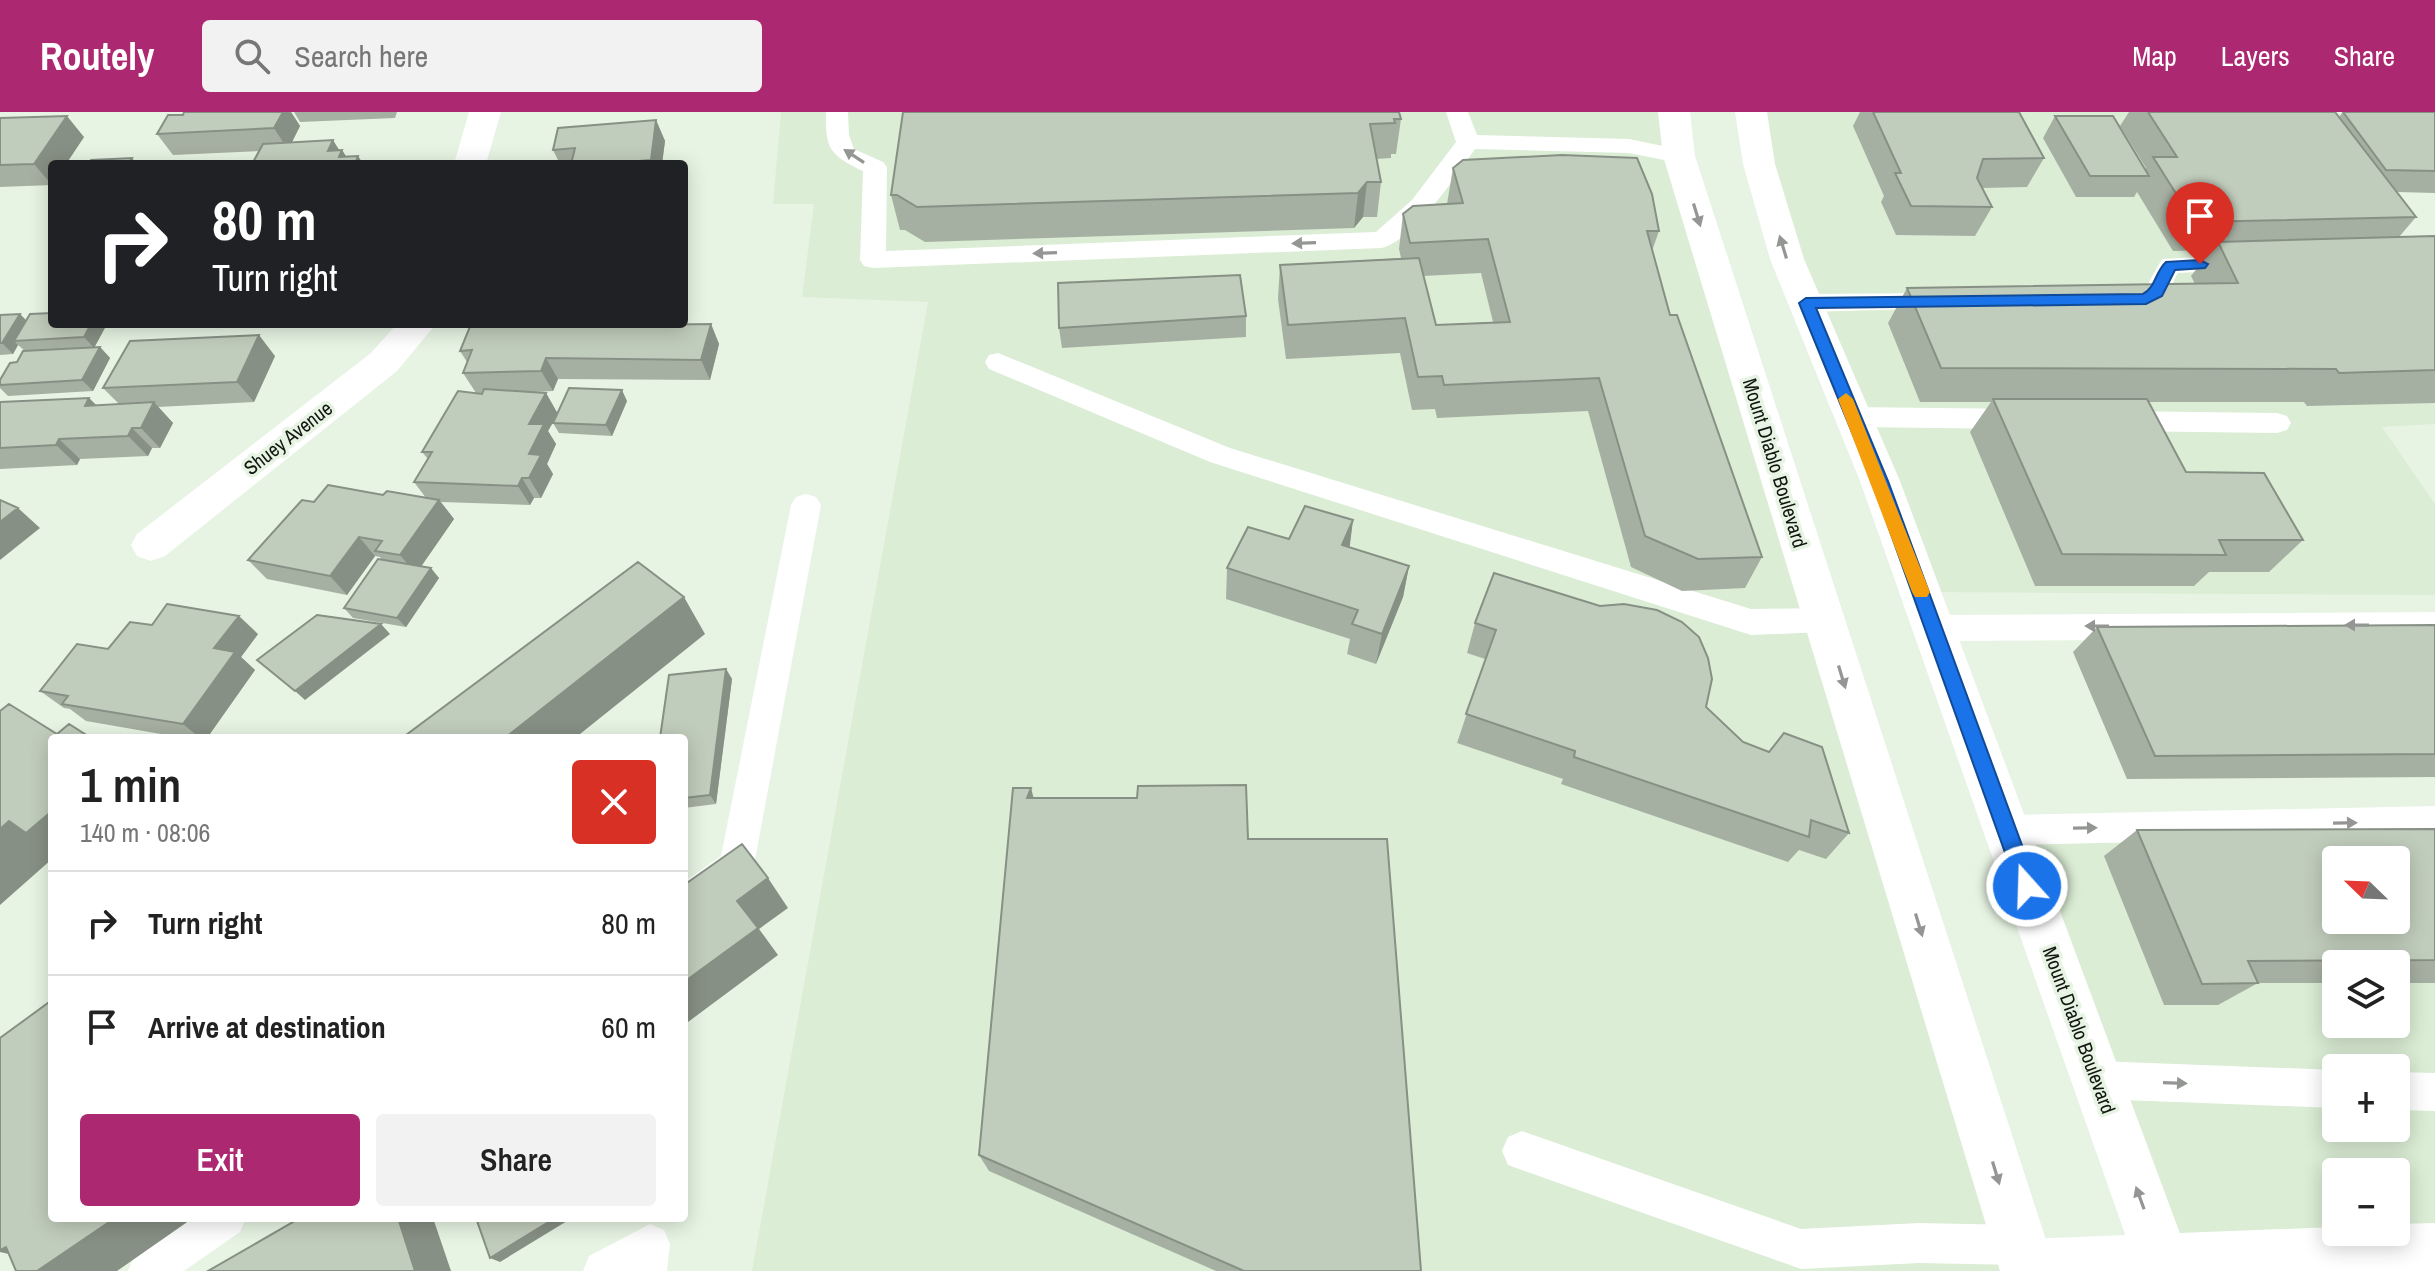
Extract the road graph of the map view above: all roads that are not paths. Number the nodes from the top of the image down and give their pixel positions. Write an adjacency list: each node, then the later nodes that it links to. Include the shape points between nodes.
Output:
1 (485, 112): 8 (main road)
2 (837, 112): 6 (lane, one-way to 2, via 1421,205 1382,240 873,260 875,167 844,153)
3 (1457, 112): 6 (lane)
4 (1674, 112): 7 (main road, Mount Diablo Boulevard)
5 (1751, 112): 12 (main road, Mount Diablo Boulevard, one-way to 5, via 1759,164)
6 (1468, 142): 7 (lane, via 1629,146)
7 (1679, 156): 21 (main road, Mount Diablo Boulevard, one-way to 21)
8 (471, 160)
9 (2264, 263): 10 (lane, via 2171,265 2157,292 2146,299)
10 (2093, 301)
11 (1972, 302): 12 (lane)
12 (1806, 303): 15 (main road, Mount Diablo Boulevard)
13 (414, 328): 20 (main road, Shuey Avenue, via 384,362)
14 (998, 362): 21 (lane, via 1220,455 1751,622)
15 (1853, 417): 16 (lane); 23 (main road, Mount Diablo Boulevard)
16 (2054, 420)
17 (2086, 420): 18 (lane)
18 (2277, 423)
19 (806, 505): 26 (lane, via 737,865)
20 (151, 545)
21 (1824, 620): 34 (main road, Mount Diablo Boulevard, one-way to 34)
22 (2435, 625): 23 (lane, one-way to 23)
23 (1934, 628): 25 (main road, Mount Diablo Boulevard)
24 (2435, 821): 25 (lane, one-way to 24)
25 (2007, 830): 27 (main road, Mount Diablo Boulevard)
26 (688, 899)
27 (2097, 1080): 28 (lane, one-way to 28); 35 (main road, Mount Diablo Boulevard, one-way to 27)
28 (2322, 1088)
29 (2410, 1091): 30 (lane)
30 (2435, 1092)
31 (1522, 1151): 34 (lane, via 1801,1249 1919,1243)
32 (220, 1222): 36 (lane)
33 (2435, 1251): 35 (main road)
34 (2024, 1261): 35 (main road)
35 (2165, 1267)
36 (149, 1271)
37 (604, 1271): 38 (lane, via 650,1244)
38 (646, 1271)

